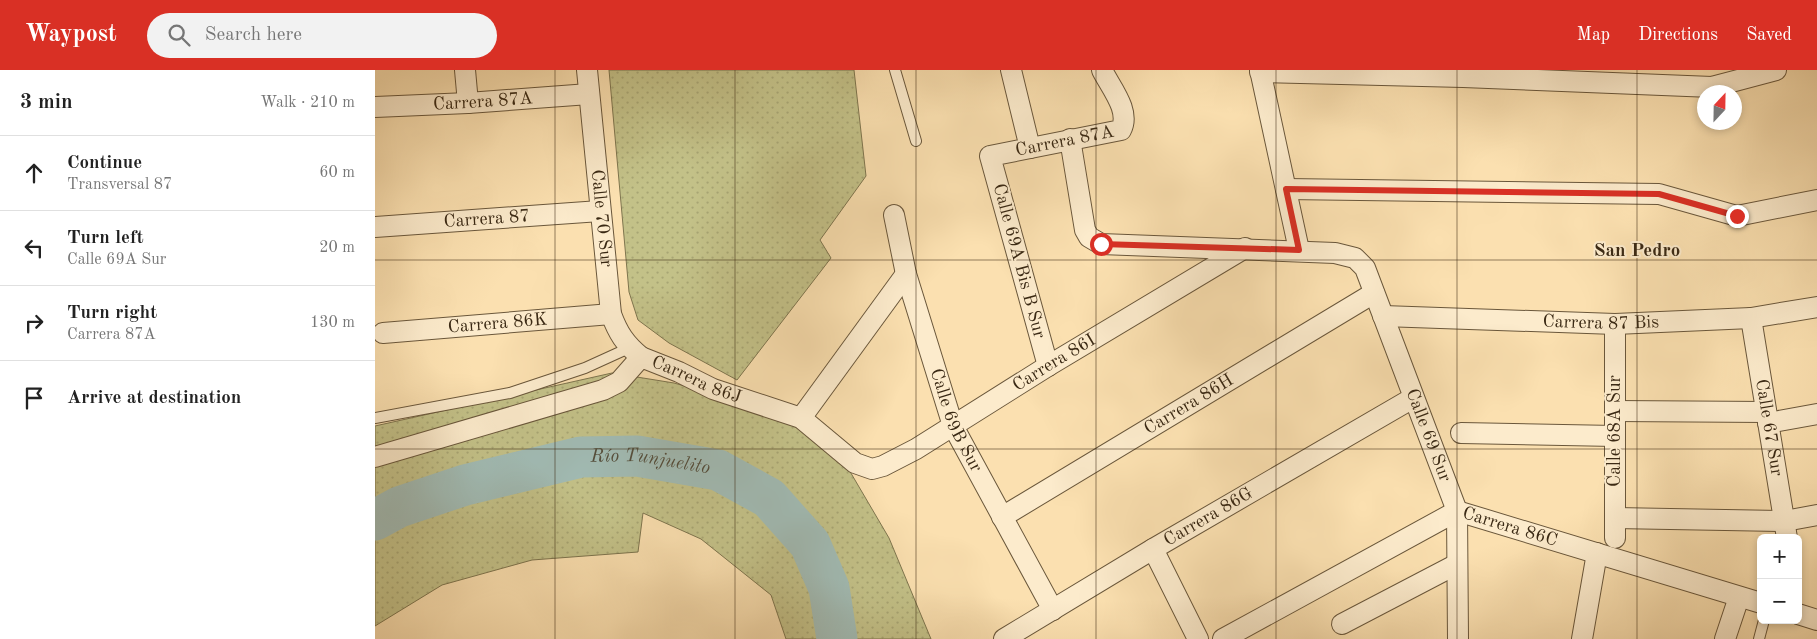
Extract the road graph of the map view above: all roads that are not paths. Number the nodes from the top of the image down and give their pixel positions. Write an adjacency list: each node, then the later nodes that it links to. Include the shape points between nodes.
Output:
1 (465, 70): 10 (street)
2 (587, 70): 9 (street, Calle 70 Sur)
3 (895, 70): 13 (lane)
4 (1011, 70): 14 (street)
5 (1102, 70): 12 (street, Carrera 87A, via 1125,121 1121,130)
6 (1260, 71): 8 (street); 16 (street)
7 (1765, 72): 8 (street, via 1712,87)
8 (1461, 74)
9 (589, 94): 10 (street, Carrera 87A); 18 (street, Calle 70 Sur)
10 (468, 103): 11 (street, Carrera 87A)
11 (375, 107)
12 (1071, 140): 14 (street, Carrera 87A); 21 (street, via 1085,230 1089,237 1101,244)
13 (917, 141)
14 (1030, 148): 15 (street, Carrera 87A)
15 (990, 156): 32 (street, Calle 69A Bis B Sur)
16 (1286, 189): 17 (street, via 1659,194 1737,216); 22 (street)
17 (1817, 200)
18 (600, 211): 20 (street, Carrera 87); 26 (street, Calle 70 Sur)
19 (894, 215): 23 (street, Calle 69B Sur)
20 (375, 227)
21 (1245, 248): 22 (street); 32 (street, Carrera 86I)
22 (1299, 250): 24 (street, Calle 69 Sur, via 1355,258 1365,268)
23 (907, 274): 38 (street); 39 (street, Calle 69B Sur)
24 (1374, 293): 27 (street, Calle 69 Sur); 45 (street, Carrera 86H)
25 (1817, 307): 28 (street, Carrera 87 Bis)
26 (611, 314): 30 (street, Carrera 86K); 31 (street, Calle 70 Sur, via 619,335)
27 (1383, 316): 29 (street, Carrera 87 Bis); 33 (street, Calle 69 Sur)
28 (1751, 318): 29 (street, Carrera 87 Bis); 36 (street, Calle 67 Sur)
29 (1615, 324): 34 (street, Calle 68A Sur)
30 (383, 333)
31 (635, 352): 37 (lane, via 510,393); 38 (street, Carrera 86J, via 713,389); 42 (street, Carrera 86J, via 619,382 603,390)
32 (1048, 366): 39 (street, Carrera 86I)
33 (1413, 398): 43 (street, Calle 69 Sur); 49 (street, Carrera 86G)
34 (1615, 411): 36 (street); 41 (street, Calle 68A Sur)
35 (1817, 414): 36 (street)
36 (1767, 417): 47 (street, Calle 67 Sur)
37 (375, 418)
38 (801, 418): 39 (street, Carrera 86I, via 861,466 872,469 883,466)
39 (953, 426): 45 (street, Calle 69B Sur)
40 (1461, 432): 41 (street)
41 (1615, 436): 46 (street, Calle 68A Sur)
42 (375, 457)
43 (1457, 511): 50 (street, Carrera 86C); 51 (street, Calle 69 Sur); 61 (street, Carrera 86C)
44 (1817, 515): 47 (street)
45 (1003, 517): 54 (street, Calle 69B Sur)
46 (1615, 518): 47 (street); 48 (street, Calle 68A Sur)
47 (1786, 530)
48 (1615, 538)
49 (1153, 549): 54 (street, Carrera 86G); 60 (street)
50 (1597, 553): 52 (street, Carrera 86C); 63 (street)
51 (1457, 564): 57 (street); 62 (street, Calle 69 Sur)
52 (1739, 596): 53 (street, Carrera 86C); 64 (street)
53 (1757, 602)
54 (1053, 610): 59 (street, Carrera 86G)
55 (1802, 615): 56 (street)
56 (1817, 620)
57 (1342, 624)
58 (1764, 624): 65 (lane)
59 (1004, 639)
60 (1198, 639)
61 (1223, 639)
62 (1457, 639)
63 (1583, 639)
64 (1725, 639)
65 (1759, 639)

